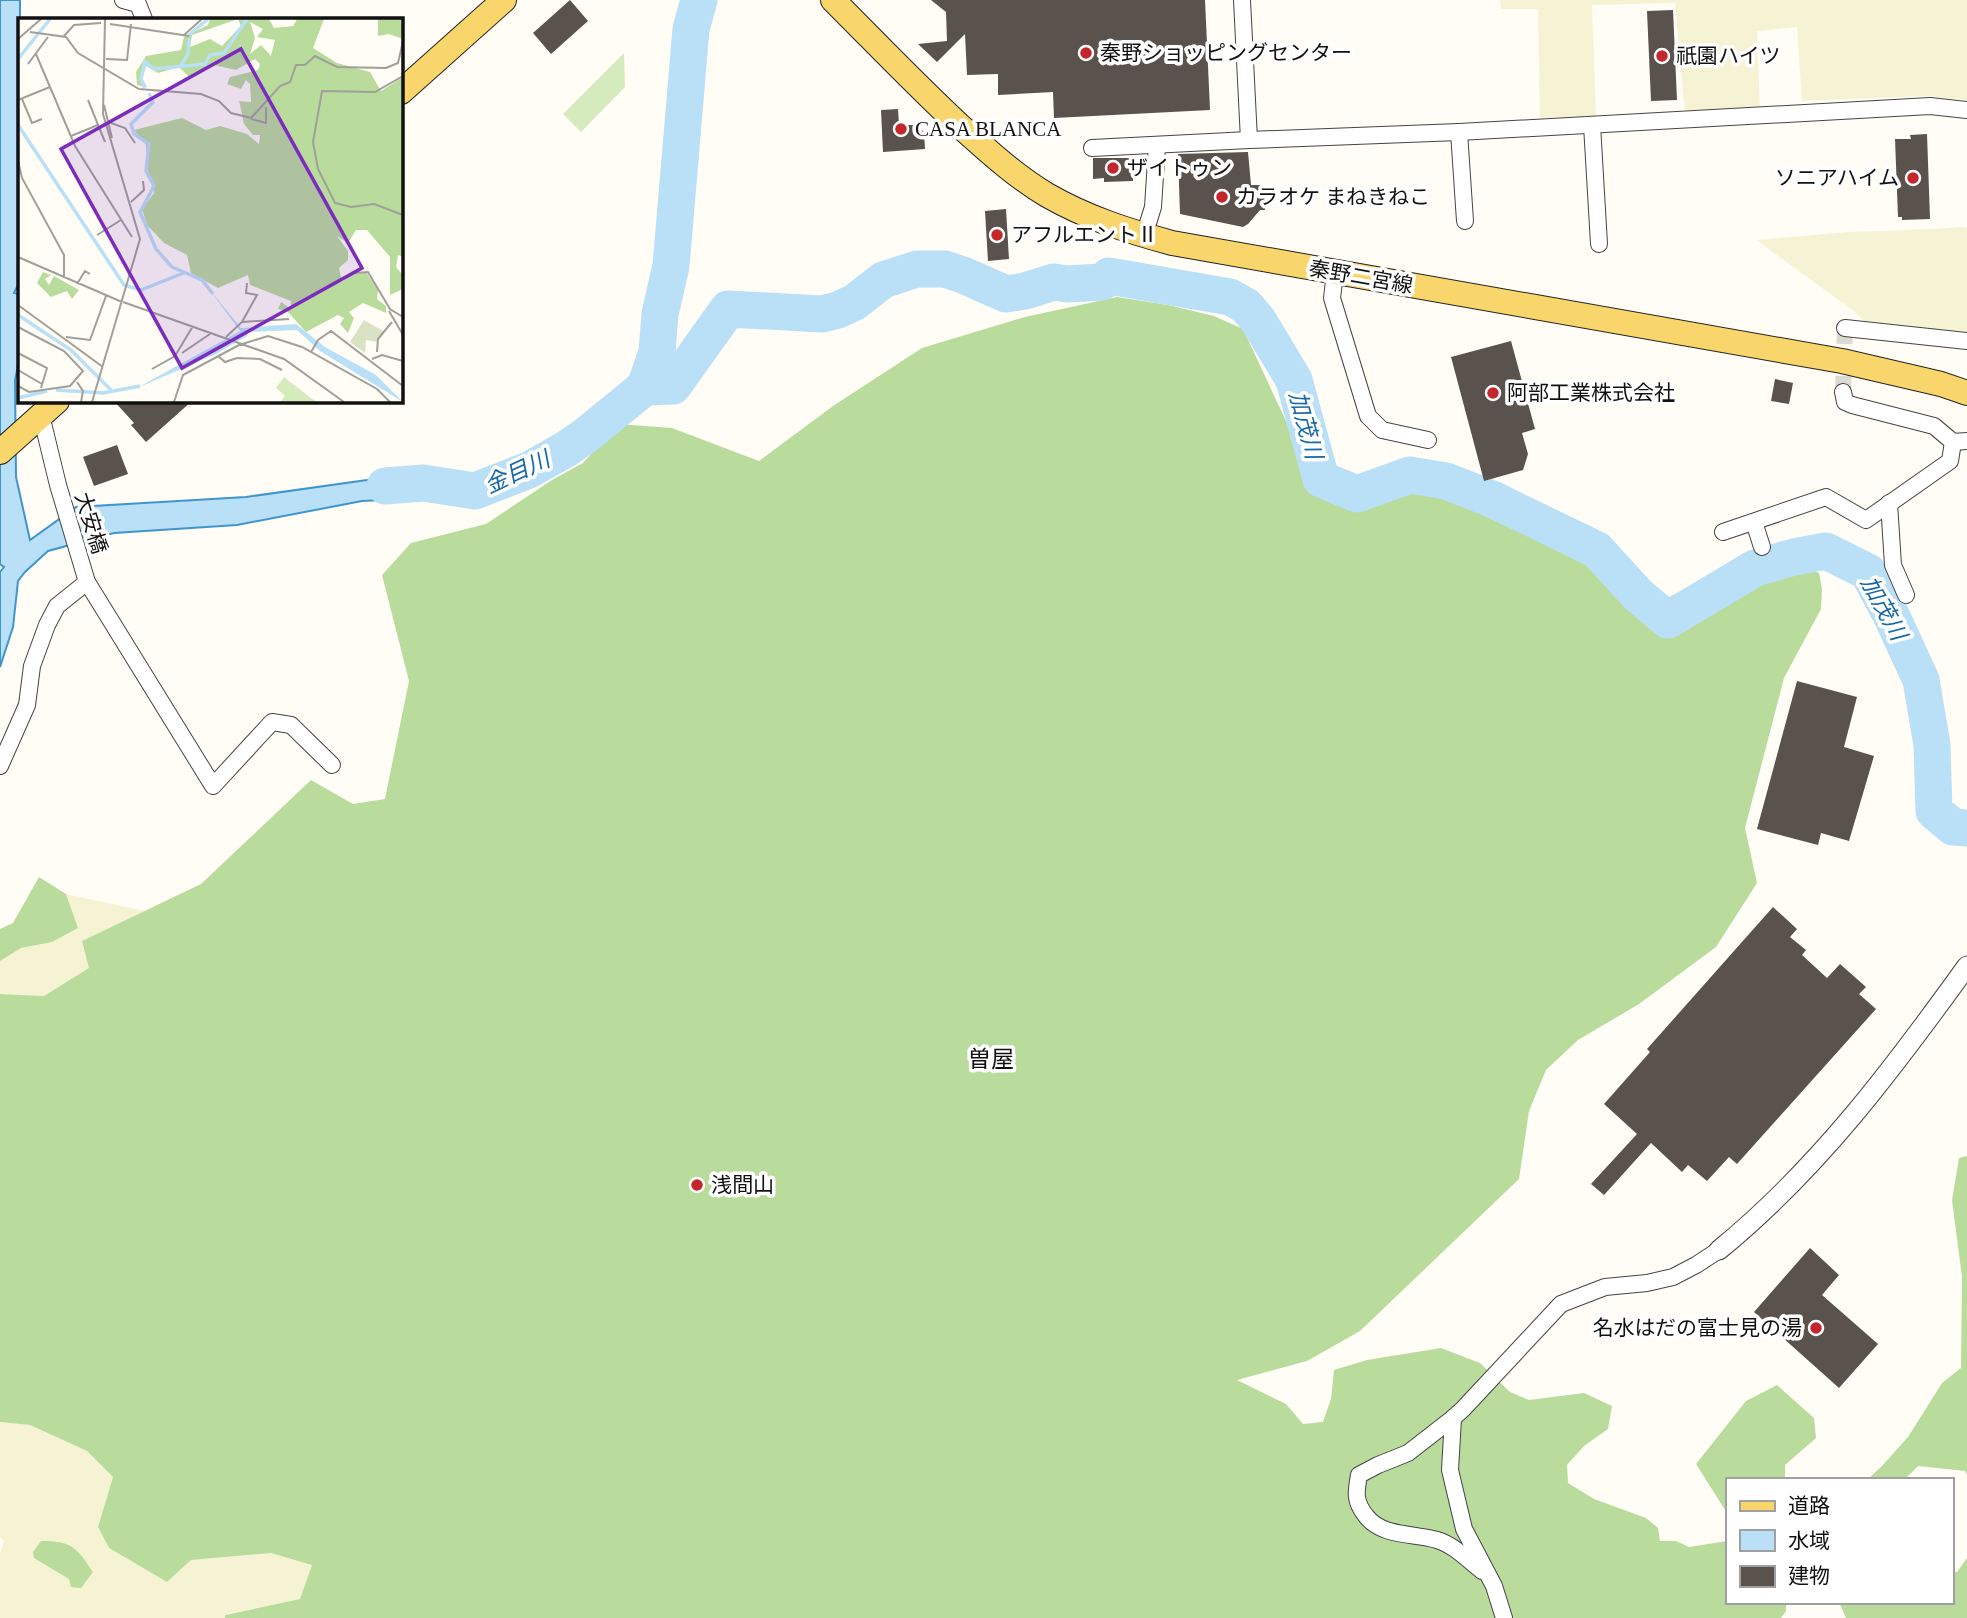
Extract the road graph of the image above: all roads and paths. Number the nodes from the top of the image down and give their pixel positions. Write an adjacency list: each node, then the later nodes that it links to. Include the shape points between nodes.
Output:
1 (123, 0): 5 (street, via 138,4)
2 (504, 0): 6 (main road)
3 (833, 0): 14 (main road, 秦野二宮線, via 934,102 1021,178 1078,211)
4 (1242, 0): 10 (street)
5 (144, 18)
6 (402, 91)
7 (1967, 110): 8 (street, via 1930,106)
8 (1592, 125): 9 (street); 15 (street)
9 (1459, 132): 10 (street); 13 (street)
10 (1249, 140): 11 (street)
11 (1157, 145): 12 (street); 14 (street, via 1153,207)
12 (1092, 148)
13 (1465, 221)
14 (1144, 236): 16 (main road, 秦野二宮線)
15 (1599, 244)
16 (1335, 273): 20 (main road, 秦野二宮線, via 1842,361); 22 (street, via 1332,298 1368,416 1382,430)
17 (1845, 328): 18 (street)
18 (1967, 341)
19 (1843, 392): 23 (street, via 1845,402 1934,426)
20 (1967, 393)
21 (42, 414): 24 (main road); 29 (street, 大安橋)
22 (1428, 440)
23 (1960, 442): 25 (street, via 1950,461)
24 (0, 452)
25 (1889, 503): 26 (street, via 1866,520 1826,497); 30 (street, via 1893,565)
26 (1754, 522): 27 (street); 28 (street)
27 (1723, 532)
28 (1762, 547)
29 (86, 578): 31 (street, 大安橋, via 213,786 272,722 290,725); 32 (street, via 57,606 47,625 32,666 27,705)
30 (1906, 595)
31 (332, 765)
32 (0, 766)
33 (1967, 966): 34 (street, via 1861,1108 1791,1186)
34 (1719, 1250): 35 (street, via 1673,1277 1605,1287 1561,1304)
35 (1453, 1418): 36 (street, via 1450,1470 1464,1529); 36 (street, via 1408,1453 1359,1475 1359,1507 1372,1524 1452,1546)
36 (1487, 1574): 37 (street)
37 (1504, 1618)

